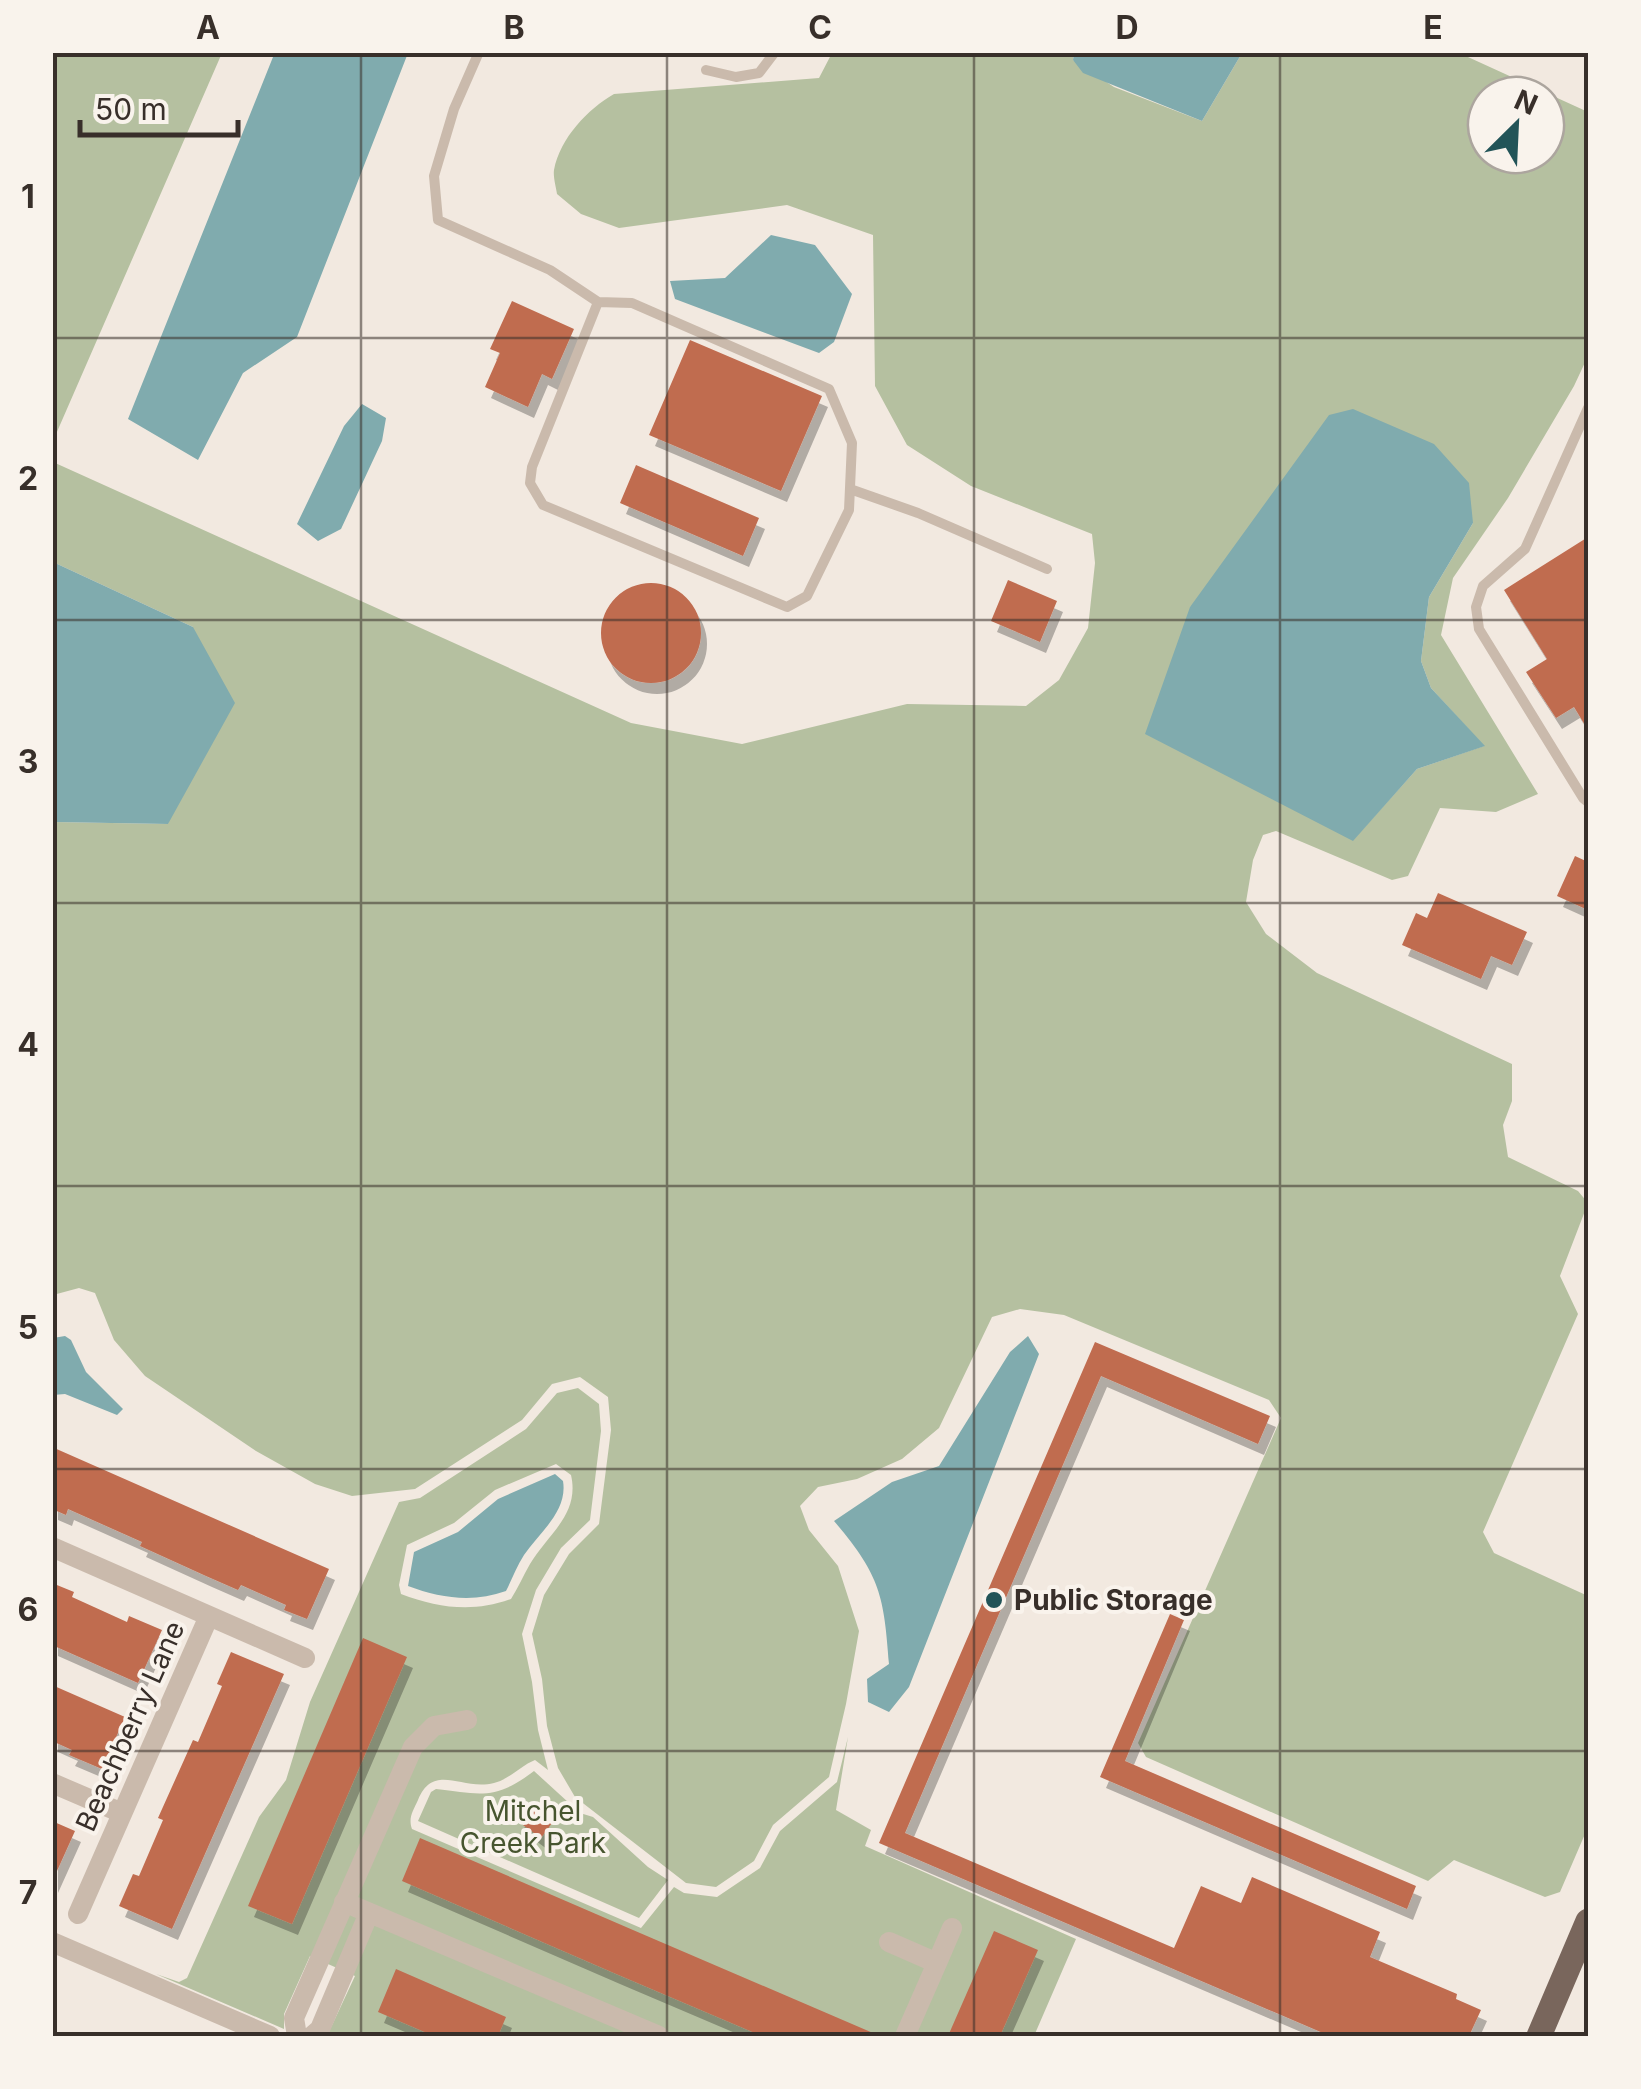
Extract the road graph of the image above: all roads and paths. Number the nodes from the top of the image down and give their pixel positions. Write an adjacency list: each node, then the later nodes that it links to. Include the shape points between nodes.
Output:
1 (479, 52): 4 (lane, via 434,176 438,220 550,270)
2 (775, 52): 3 (lane, via 759,73 736,77)
3 (706, 70)
4 (598, 302): 6 (lane, via 632,302 829,390 852,444); 6 (lane, via 532,467 530,483 543,506 787,607 807,596 849,510)
5 (1588, 408): 8 (lane, via 1525,549 1483,586 1476,607 1479,628)
6 (850, 489): 7 (lane)
7 (1047, 568)
8 (1588, 802)
9 (52, 1546): 10 (street)
10 (209, 1616): 11 (street); 14 (street, Beachberry Lane)
11 (305, 1658)
12 (467, 1720): 15 (street, via 434,1726 413,1747)
13 (52, 1783): 14 (street)
14 (122, 1813): 17 (street, Beachberry Lane)
15 (344, 1902): 16 (street); 23 (street)
16 (370, 1913): 24 (street); 28 (street)
17 (78, 1914)
18 (1588, 1921): 30 (main road)
19 (952, 1928): 22 (street)
20 (52, 1942): 25 (street)
21 (889, 1942): 22 (street)
22 (936, 1963): 29 (street)
23 (314, 1971): 24 (street); 26 (street, via 294,2018)
24 (340, 1982): 27 (street)
25 (270, 2036)
26 (297, 2036)
27 (312, 2036)
28 (659, 2036)
29 (904, 2036)
30 (1539, 2036)

